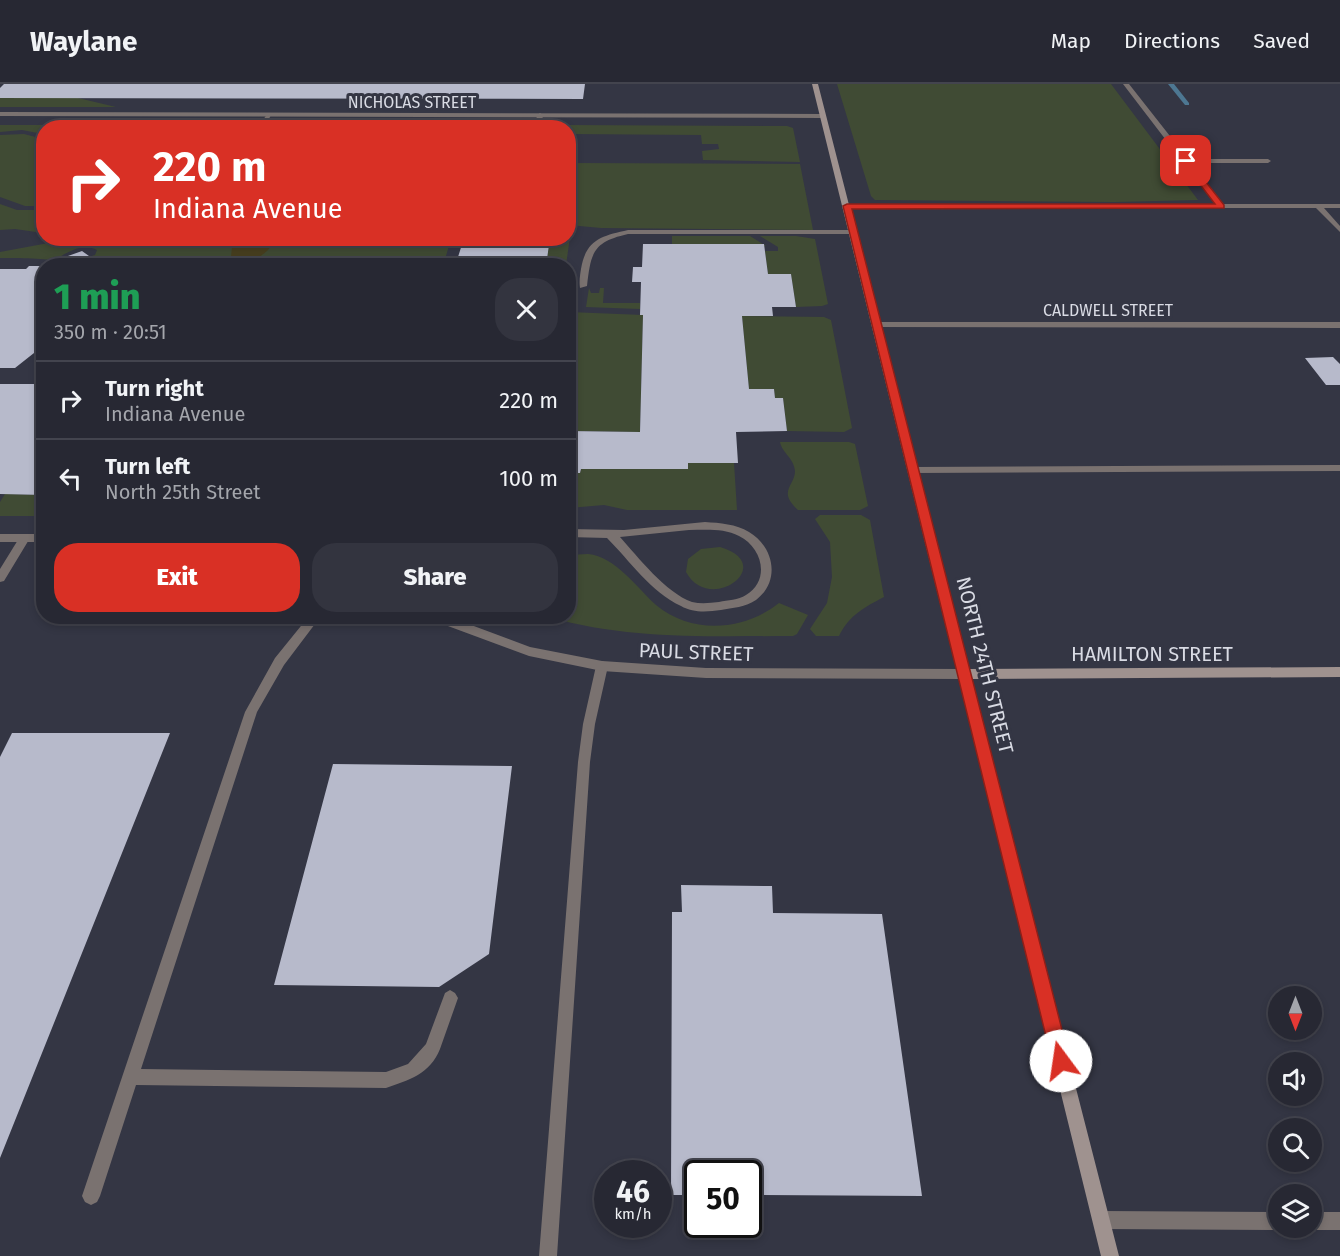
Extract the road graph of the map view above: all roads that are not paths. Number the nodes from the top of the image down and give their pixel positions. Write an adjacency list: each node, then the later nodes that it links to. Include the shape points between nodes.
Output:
1 (815, 84): 6 (main road, NORTH 24TH STREET)
2 (1126, 84): 9 (street)
3 (0, 114): 4 (street, NICHOLAS STREET)
4 (268, 115): 5 (street, NICHOLAS STREET); 7 (street)
5 (540, 115): 6 (street, NICHOLAS STREET); 8 (street)
6 (824, 116): 11 (main road, NORTH 24TH STREET)
7 (265, 120)
8 (539, 120)
9 (1186, 161): 10 (street); 12 (street)
10 (1268, 161)
11 (847, 206): 12 (street); 16 (main road, NORTH 24TH STREET)
12 (1221, 206): 13 (street)
13 (1318, 206): 14 (street); 15 (street)
14 (1340, 206)
15 (1340, 230)
16 (854, 232): 17 (street, via 628,232 594,244 587,254); 18 (main road, NORTH 24TH STREET)
17 (583, 286)
18 (877, 325): 19 (street, CALDWELL STREET); 21 (main road, NORTH 24TH STREET)
19 (1340, 325)
20 (1340, 468): 21 (street)
21 (914, 470): 32 (main road, NORTH 24TH STREET)
22 (576, 533): 23 (street)
23 (610, 534): 23 (street, via 734,529 756,542 766,555 765,581 755,594 740,603 705,609 684,603)
24 (0, 538): 25 (street)
25 (25, 538): 26 (street); 27 (street)
26 (36, 538)
27 (0, 578)
28 (309, 624): 34 (street, via 265,680 251,712)
29 (463, 624): 30 (street, PAUL STREET, via 529,651)
30 (602, 666): 32 (street, PAUL STREET, via 695,673); 40 (street, via 584,762)
31 (1340, 672): 32 (main road, HAMILTON STREET)
32 (965, 674): 36 (main road, NORTH 24TH STREET)
33 (450, 998): 34 (street, via 432,1049 413,1070 386,1080)
34 (130, 1077): 35 (street)
35 (91, 1196)
36 (1102, 1220): 37 (street); 41 (main road, NORTH 24TH STREET)
37 (1268, 1221)
38 (1322, 1221): 39 (street)
39 (1340, 1221)
40 (548, 1256)
41 (1110, 1256)

